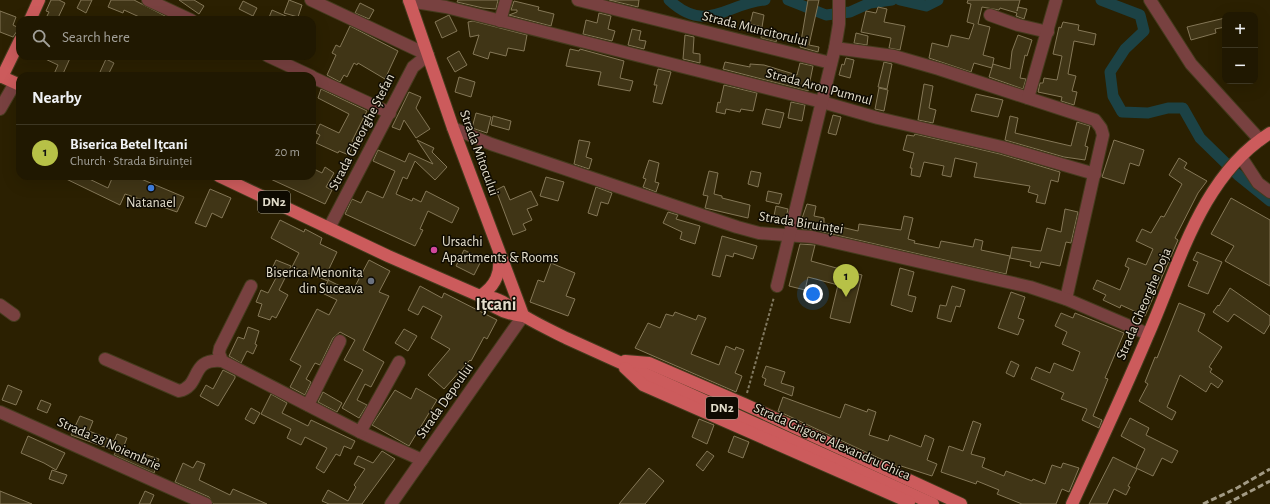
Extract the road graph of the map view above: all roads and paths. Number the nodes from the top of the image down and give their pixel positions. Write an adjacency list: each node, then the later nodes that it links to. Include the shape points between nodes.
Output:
1 (39, 0): 11 (main road)
2 (148, 0): 12 (street)
3 (311, 0): 17 (street)
4 (409, 0): 13 (street, Strada Aron Pumnul); 17 (main road, Strada Mitocului)
5 (506, 0): 13 (street)
6 (578, 0): 19 (street, Strada Muncitorului)
7 (1056, 0): 14 (street)
8 (1150, 0): 30 (street, via 1191,64)
9 (841, 2): 16 (street)
10 (990, 15): 14 (street)
11 (32, 16)
12 (182, 16)
13 (500, 21): 26 (street, Strada Aron Pumnul)
14 (1048, 32): 25 (street)
15 (16, 48): 21 (main road)
16 (835, 48): 19 (street); 25 (street, via 894,56)
17 (428, 55): 28 (street, Strada Gheorghe Ștefan, via 412,67); 29 (main road, Strada Mitocului)
18 (277, 60): 20 (street)
19 (831, 63): 26 (street)
20 (302, 72)
21 (1, 76): 23 (main road)
22 (316, 78): 28 (street)
23 (16, 83)
24 (16, 87): 27 (street)
25 (1028, 98): 32 (street, via 1095,120 1103,135)
26 (822, 102): 32 (street, Strada Aron Pumnul, via 1002,147); 36 (street)
27 (0, 110)
28 (390, 113): 35 (street, Strada Gheorghe Ștefan)
29 (453, 128): 36 (street, Strada Biruinței, via 490,144 737,227 759,232); 37 (main road, Strada Mitocului)
30 (1265, 137): 31 (main road, Strada Gheorghe Doja)
31 (1238, 160): 34 (street, via 1258,183); 45 (main road, Strada Gheorghe Doja, via 1224,175 1209,198 1190,234)
32 (1095, 174): 41 (street)
33 (227, 180): 35 (main road, Strada Grigore Alexandru Ghica / DN2)
34 (1270, 192)
35 (329, 228): 40 (main road, Strada Grigore Alexandru Ghica / DN2)
36 (789, 234): 39 (street); 41 (street, Strada Biruinței, via 936,264 1030,287)
37 (498, 246): 40 (main road, via 497,278 492,287); 44 (main road, Strada Mitocului)
38 (251, 286): 48 (street, via 220,348)
39 (777, 286): 51 (path)
40 (480, 296): 44 (main road, Strada Grigore Alexandru Ghica / DN2, via 488,304 511,315)
41 (1066, 299): 45 (street, Strada Biruinței)
42 (0, 304): 43 (street)
43 (14, 315)
44 (523, 316): 49 (main road, Strada Grigore Alexandru Ghica / DN2); 55 (street, Strada Depoului)
45 (1148, 334): 61 (main road, Strada Gheorghe Doja)
46 (340, 341): 52 (street)
47 (105, 359): 48 (street, via 179,391 189,386 201,366 207,362)
48 (222, 361): 52 (street)
49 (616, 361): 51 (main road, via 649,363); 58 (main road, via 643,385); 59 (main road, Strada Grigore Alexandru Ghica / DN2)
50 (399, 362): 54 (street)
51 (744, 404): 60 (main road)
52 (308, 406): 54 (street)
53 (0, 412): 56 (street, Strada 28 Noiembrie)
54 (360, 432): 55 (street)
55 (422, 460): 57 (street, Strada Depoului)
56 (206, 504)
57 (391, 504)
58 (914, 504)
59 (933, 504)
60 (961, 504)
61 (1072, 504)

